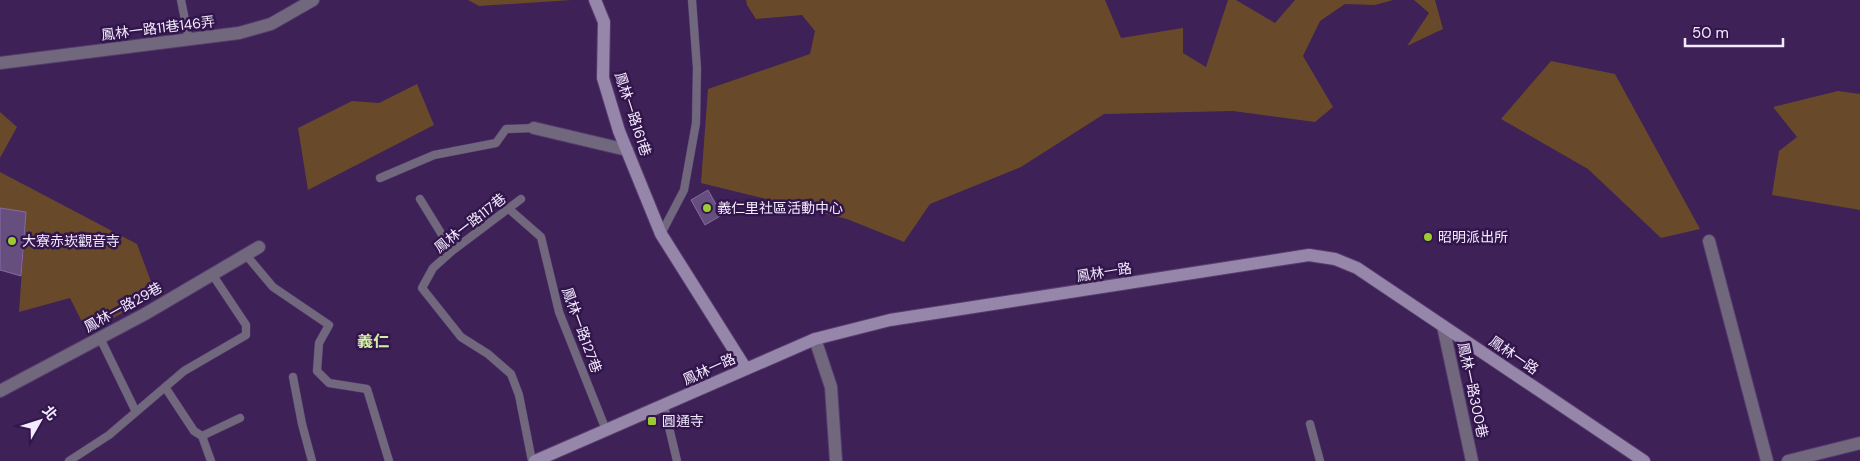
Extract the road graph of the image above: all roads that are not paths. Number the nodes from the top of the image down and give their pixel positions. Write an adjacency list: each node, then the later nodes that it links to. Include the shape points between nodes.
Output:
1 (181, 0): 5 (lane)
2 (313, 0): 5 (street, 鳳林一路11巷146弄, via 272,24 239,34)
3 (595, 0): 8 (street, 鳳林一路161巷, via 604,22 603,78)
4 (692, 0): 13 (lane, via 696,123 684,190)
5 (189, 40): 6 (street, 鳳林一路11巷146弄)
6 (0, 63)
7 (534, 128): 8 (street); 9 (lane, via 506,129 496,143 434,155)
8 (627, 150): 13 (street, 鳳林一路161巷)
9 (380, 178)
10 (420, 199): 16 (lane)
11 (521, 199): 12 (lane, 鳳林一路117巷)
12 (510, 209): 16 (lane, 鳳林一路117巷); 30 (lane, 鳳林一路127巷, via 540,237 558,312)
13 (661, 234): 22 (street, 鳳林一路161巷)
14 (1709, 241): 43 (street)
15 (259, 247): 17 (street, 鳳林一路29巷)
16 (452, 251): 37 (lane, 鳳林一路117巷, via 433,268 422,288 461,337 511,374)
17 (246, 255): 18 (street, 鳳林一路29巷); 36 (lane, via 273,287 329,325 319,343 317,371 329,383 367,389)
18 (212, 274): 20 (street, 鳳林一路29巷); 24 (lane, via 246,325 246,335 184,371)
19 (1443, 326): 21 (street, 鳳林一路, via 1357,268 1334,259 1309,255 890,320); 41 (street, 鳳林一路300巷); 42 (street, 鳳林一路)
20 (100, 338): 25 (street, 鳳林一路29巷); 27 (lane)
21 (815, 339): 22 (street, 鳳林一路); 39 (street, via 831,387)
22 (746, 369): 26 (street, 鳳林一路)
23 (293, 377): 35 (lane)
24 (165, 387): 27 (lane); 31 (lane, via 194,432)
25 (0, 391)
26 (664, 406): 30 (street, 鳳林一路); 38 (lane)
27 (136, 412): 33 (lane, via 109,435)
28 (240, 418): 31 (lane)
29 (1310, 424): 40 (lane)
30 (606, 430): 37 (street, 鳳林一路)
31 (202, 436): 34 (lane)
32 (1860, 443): 44 (street)
33 (69, 461)
34 (211, 461)
35 (312, 461)
36 (389, 461)
37 (534, 461)
38 (677, 461)
39 (836, 461)
40 (1320, 461)
41 (1472, 461)
42 (1644, 461)
43 (1767, 461)
44 (1788, 461)

